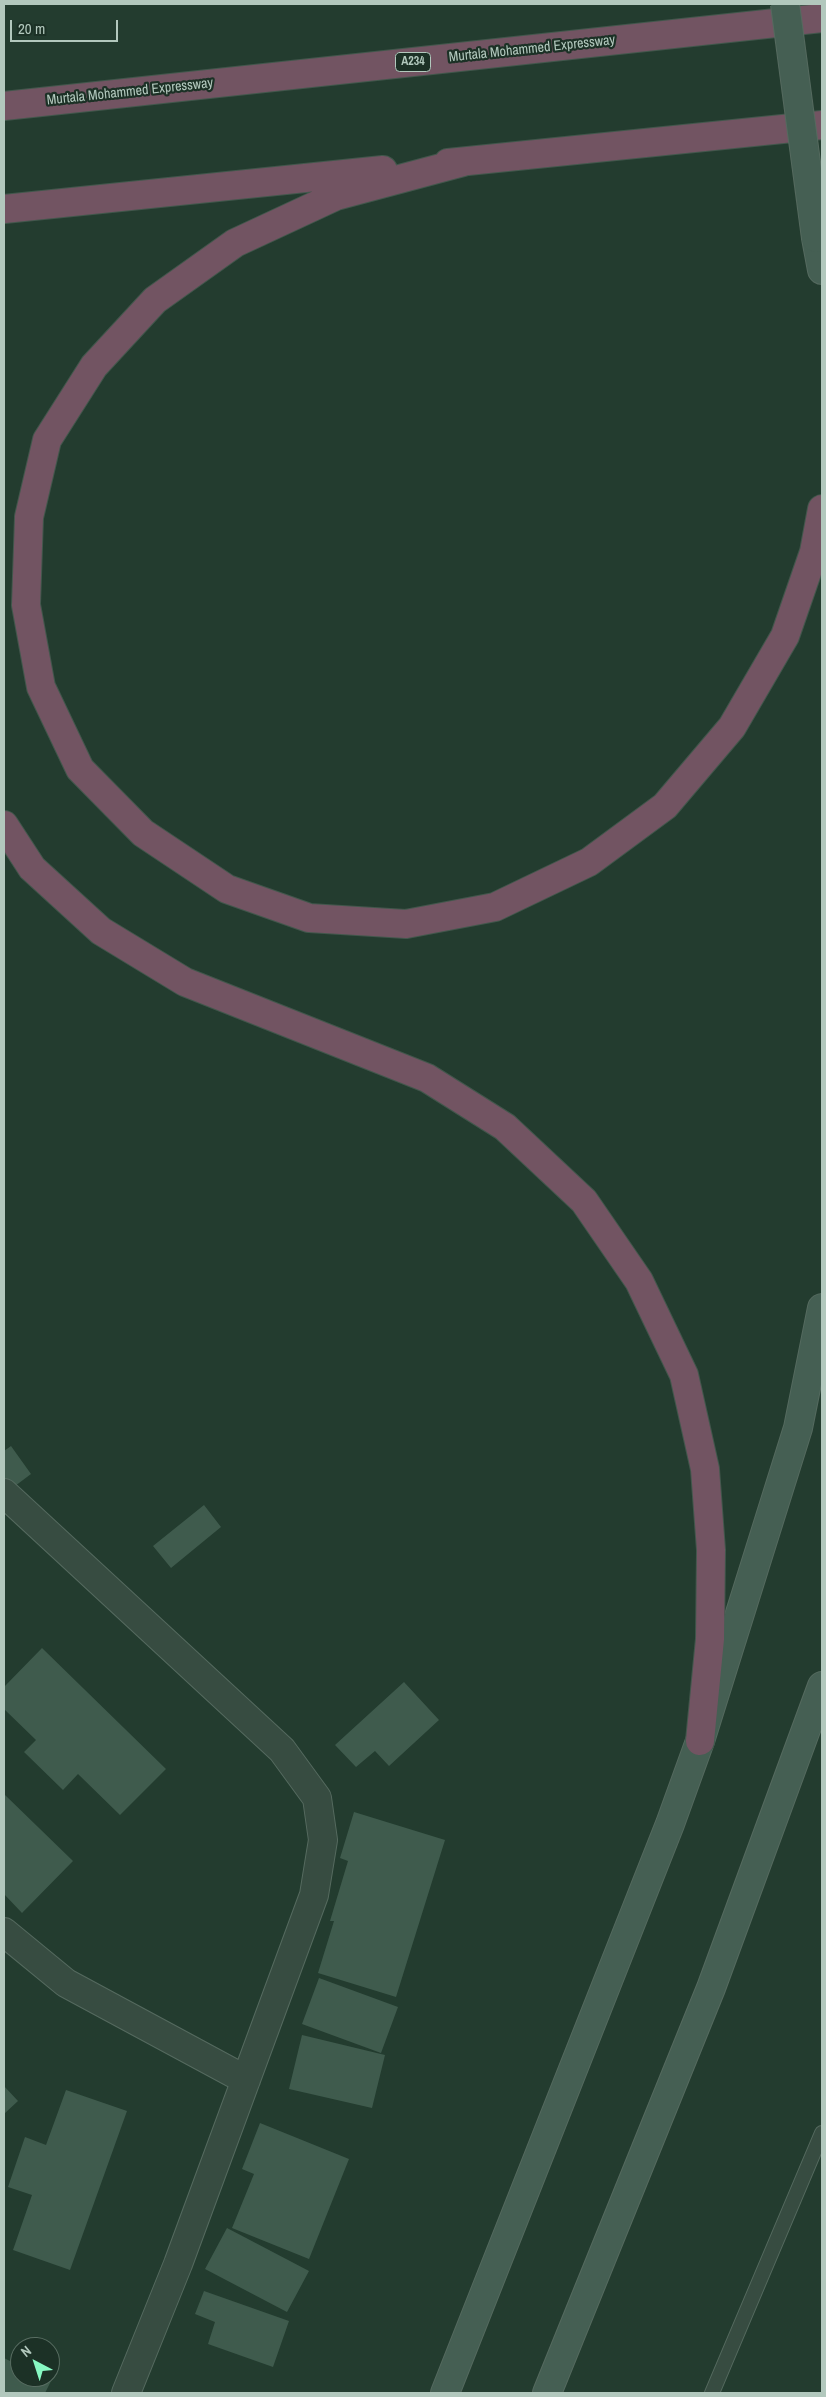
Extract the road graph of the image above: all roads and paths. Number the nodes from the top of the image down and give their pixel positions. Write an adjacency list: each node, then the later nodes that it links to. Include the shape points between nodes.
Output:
1 (785, 4): 7 (main road, bridge)
2 (822, 18): 3 (highway, Murtala Mohammed Expressway / A234)
3 (4, 106)
4 (822, 126): 5 (highway)
5 (466, 161): 6 (highway); 8 (highway, via 336,196 235,244 155,300 94,366 47,440 29,517 26,605 41,687 80,769 142,833 227,890 309,918 406,924 495,907 588,862 665,806 732,727 784,636 814,552)
6 (4, 209)
7 (822, 270)
8 (822, 509)
9 (4, 825): 13 (highway, via 32,868 101,932 185,982 427,1078 505,1127 584,1201 639,1281 684,1375 705,1468 711,1550 710,1639)
10 (822, 1308): 13 (main road, via 798,1428)
11 (4, 1493): 15 (street, via 282,1750 318,1798 323,1840 314,1895)
12 (822, 1686): 19 (main road, via 711,1988)
13 (700, 1741): 18 (main road)
14 (4, 1932): 15 (street, via 66,1983)
15 (246, 2080): 17 (street)
16 (822, 2133): 20 (lane)
17 (126, 2393)
18 (445, 2393)
19 (547, 2393)
20 (712, 2393)

